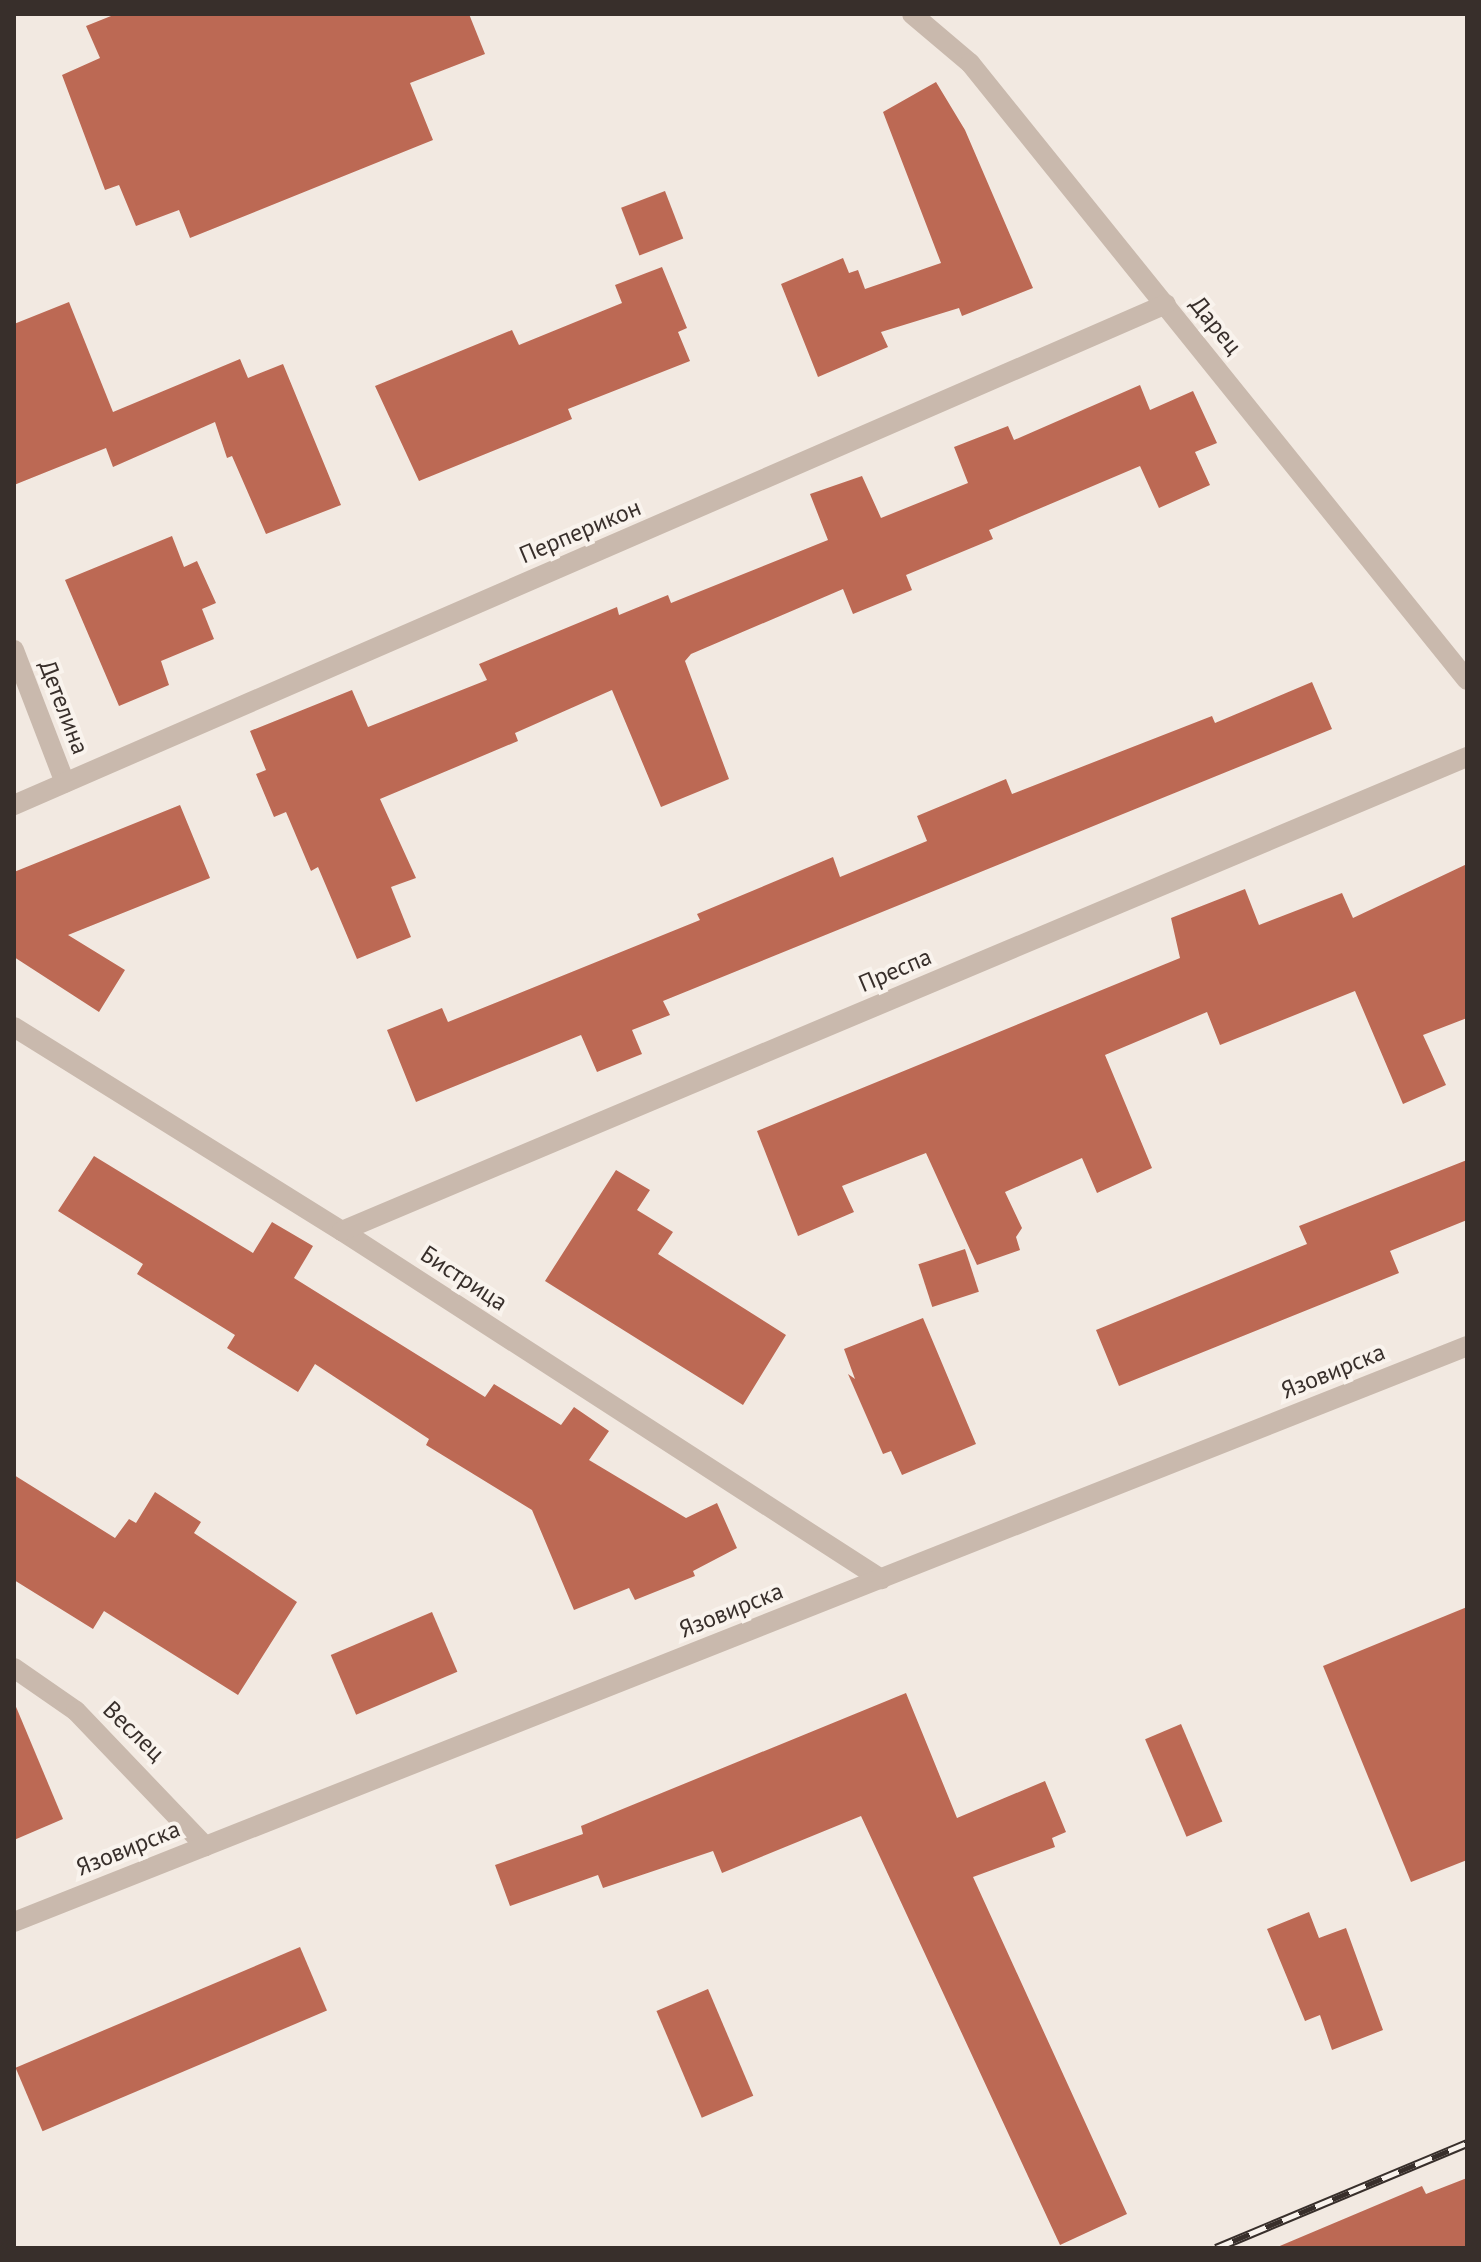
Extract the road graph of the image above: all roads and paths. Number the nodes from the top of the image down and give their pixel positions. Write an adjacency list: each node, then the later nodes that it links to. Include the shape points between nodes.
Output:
1 (912, 14): 2 (street, Дарец, via 970,63)
2 (1166, 304): 4 (street, Дарец); 6 (street, Перперикон)
3 (14, 650): 6 (street, Детелина)
4 (1467, 680)
5 (1467, 757): 9 (street, Преспа)
6 (65, 783): 7 (street, Перперикон)
7 (14, 805)
8 (14, 1027): 9 (street, Бистрица)
9 (342, 1231): 11 (street, Бистрица)
10 (1467, 1346): 11 (street, Язовирска)
11 (881, 1579): 13 (street, Язовирска)
12 (14, 1668): 13 (street, Веслец, via 76,1711)
13 (205, 1846): 14 (street, Язовирска)
14 (14, 1922)

